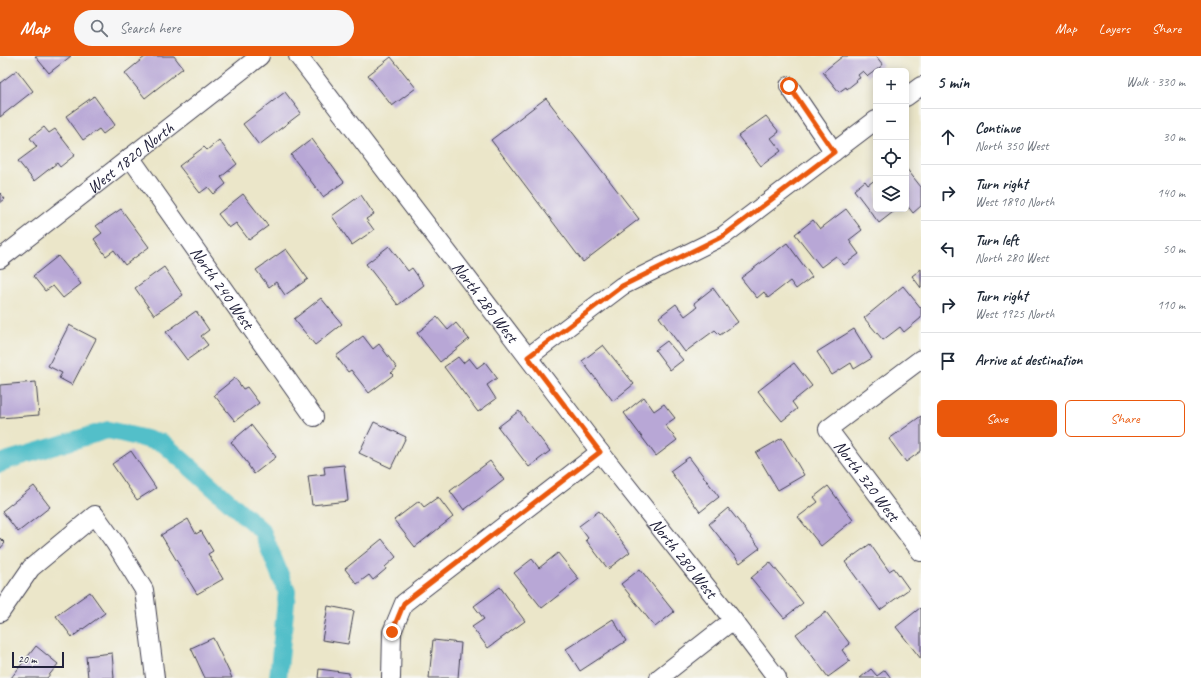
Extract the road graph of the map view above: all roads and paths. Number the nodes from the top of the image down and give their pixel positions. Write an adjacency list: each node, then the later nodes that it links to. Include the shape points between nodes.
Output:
1 (260, 56): 8 (street, West 1820 North)
2 (298, 56): 10 (street, North 280 West)
3 (789, 86): 7 (street)
4 (921, 86): 5 (street)
5 (909, 96)
6 (873, 122): 7 (street)
7 (834, 152): 10 (street, via 723,236 622,286)
8 (130, 157): 9 (street, West 1820 North); 12 (street, North 240 West)
9 (0, 259)
10 (528, 357): 13 (street, North 280 West)
11 (921, 359): 14 (street, North 320 West, via 828,429)
12 (314, 417)
13 (600, 452): 16 (street, North 280 West); 18 (street, via 404,603 392,632)
14 (921, 552)
15 (0, 613): 17 (street, via 31,568 95,515 144,590)
16 (733, 620): 19 (street); 20 (street, North 280 West)
17 (155, 678)
18 (391, 678)
19 (659, 678)
20 (777, 678)

